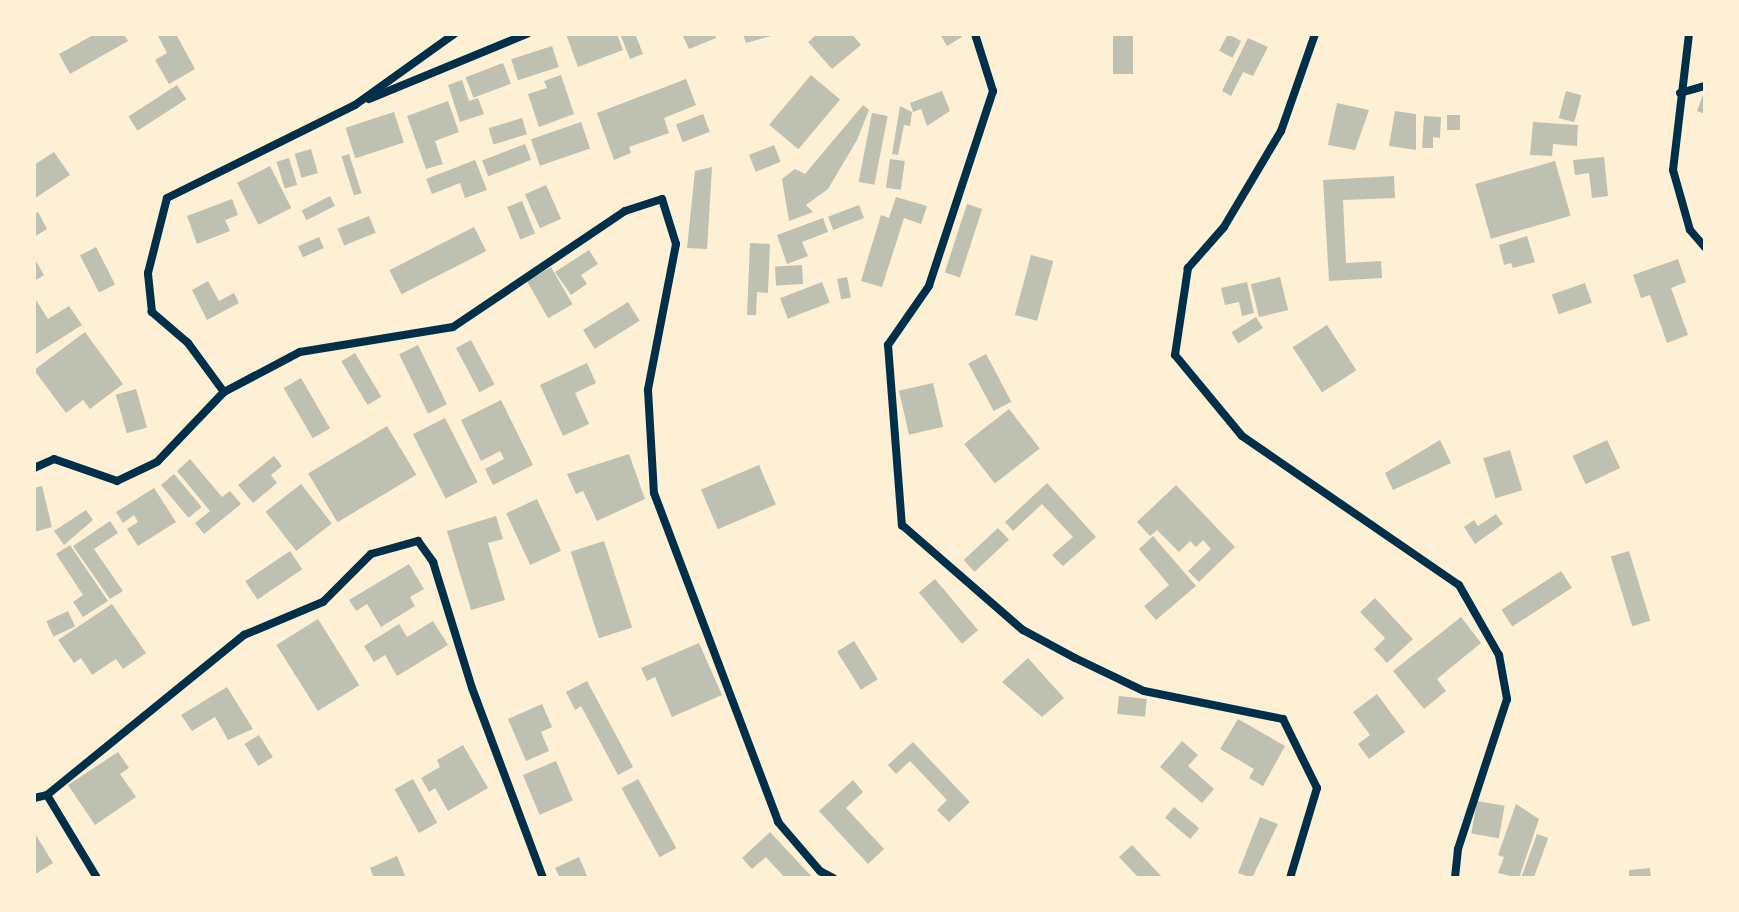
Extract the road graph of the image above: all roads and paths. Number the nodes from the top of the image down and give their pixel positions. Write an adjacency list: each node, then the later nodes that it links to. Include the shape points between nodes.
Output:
1 (454, 34): 8 (street)
2 (527, 34): 8 (street)
3 (975, 34): 17 (street, via 993,91 929,286 888,345 902,525 1023,630 1075,658 1144,691 1283,719 1317,788)
4 (1315, 34): 18 (street, via 1281,131 1224,227 1188,268 1175,355 1242,436 1459,585 1499,655 1507,699 1458,849)
5 (1689, 34): 7 (street)
6 (1705, 86): 7 (street)
7 (1680, 93): 9 (street, via 1673,170 1690,230)
8 (355, 105): 10 (street, via 167,198 148,273 152,312 188,343)
9 (1705, 247)
10 (224, 392): 11 (street, via 157,462 117,481 54,459); 16 (street, via 300,352 453,327 625,211 662,199 676,244 648,390 654,493 778,822 820,871)
11 (34, 468)
12 (47, 795): 13 (street); 14 (street); 15 (street, via 244,635 323,602 371,554 418,541 433,562 472,688)
13 (34, 798)
14 (97, 878)
15 (543, 878)
16 (833, 878)
17 (1290, 878)
18 (1455, 878)

